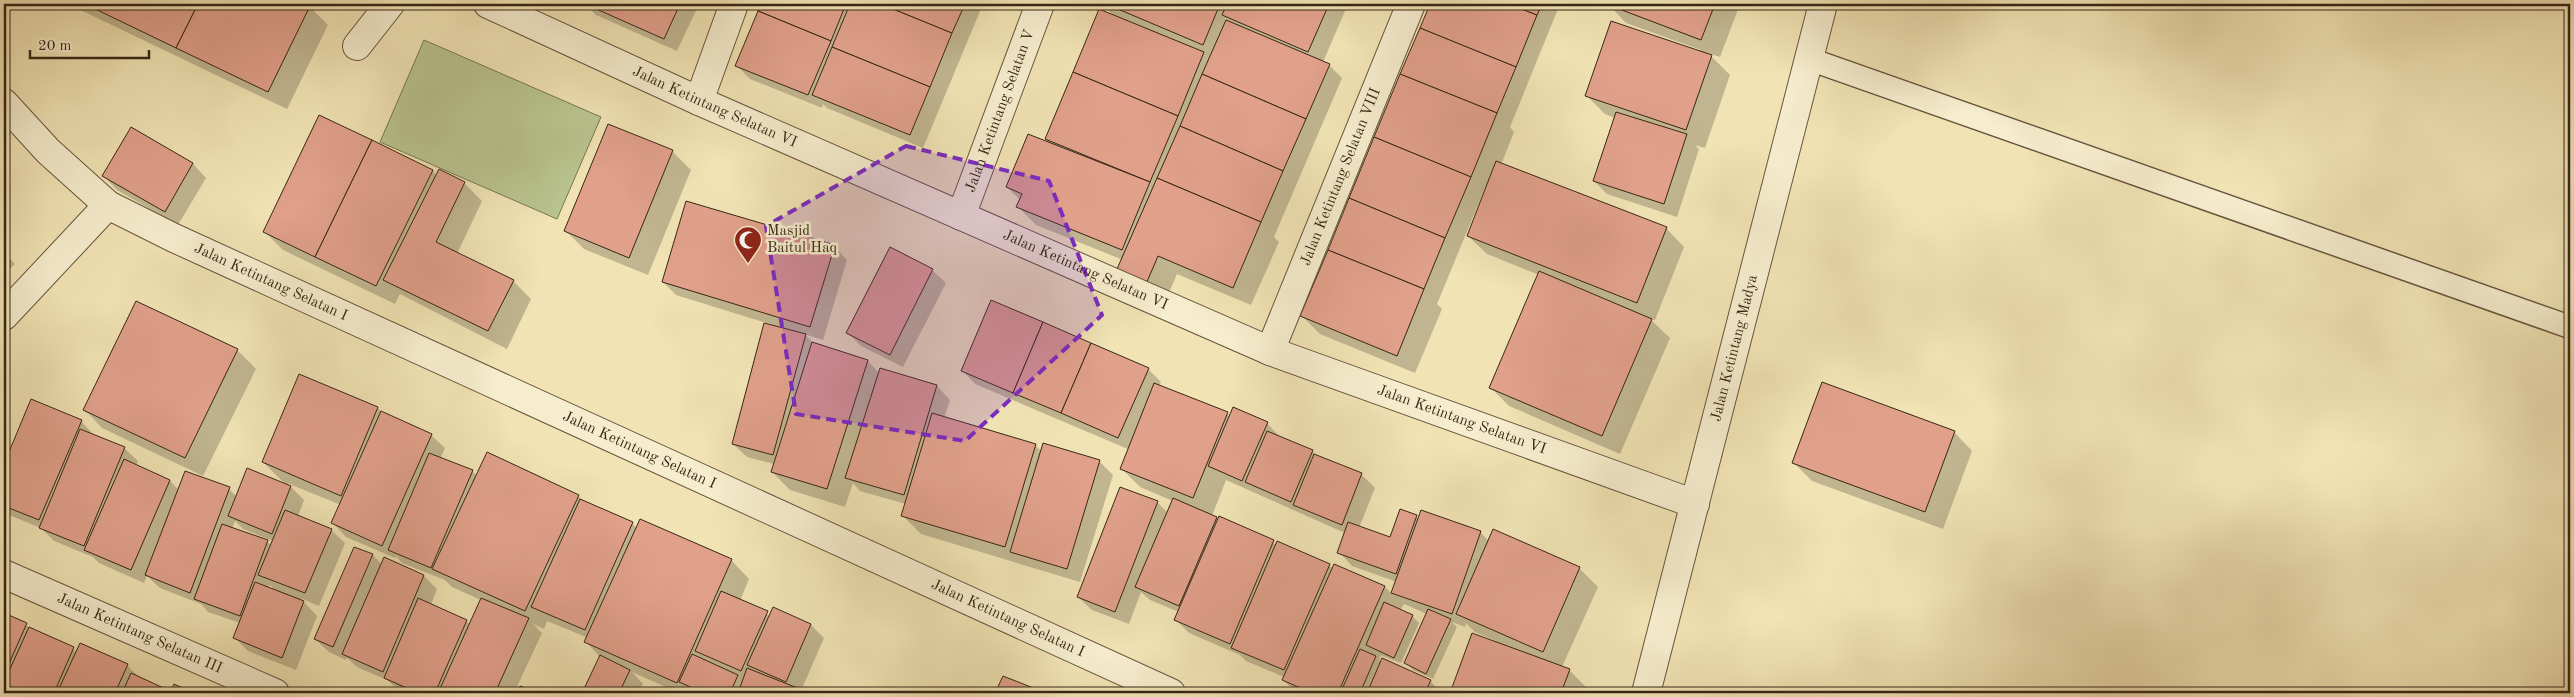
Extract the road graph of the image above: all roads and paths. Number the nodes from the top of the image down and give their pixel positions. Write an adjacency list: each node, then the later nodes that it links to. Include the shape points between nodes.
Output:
1 (390, 4): 7 (street)
2 (488, 4): 9 (street, Jalan Ketintang Selatan VI)
3 (734, 4): 9 (street)
4 (1040, 4): 12 (street, Jalan Ketintang Selatan V)
5 (1411, 4): 15 (street, Jalan Ketintang Selatan VIII)
6 (1823, 4): 8 (street, Jalan Ketintang Madya)
7 (357, 46)
8 (1809, 59): 14 (lane); 16 (street, Jalan Ketintang Madya)
9 (698, 102): 12 (street, Jalan Ketintang Selatan VI)
10 (4, 103): 11 (street, Jalan Ketintang Selatan I, via 48,151)
11 (108, 205): 13 (street); 19 (street, Jalan Ketintang Selatan I)
12 (961, 216): 15 (street, Jalan Ketintang Selatan VI)
13 (4, 316)
14 (2570, 327)
15 (1270, 351): 16 (street, Jalan Ketintang Selatan VI)
16 (1694, 504): 20 (street, Jalan Ketintang Madya)
17 (4, 574): 18 (street, Jalan Ketintang Selatan III)
18 (274, 693)
19 (1171, 693)
20 (1646, 693)

